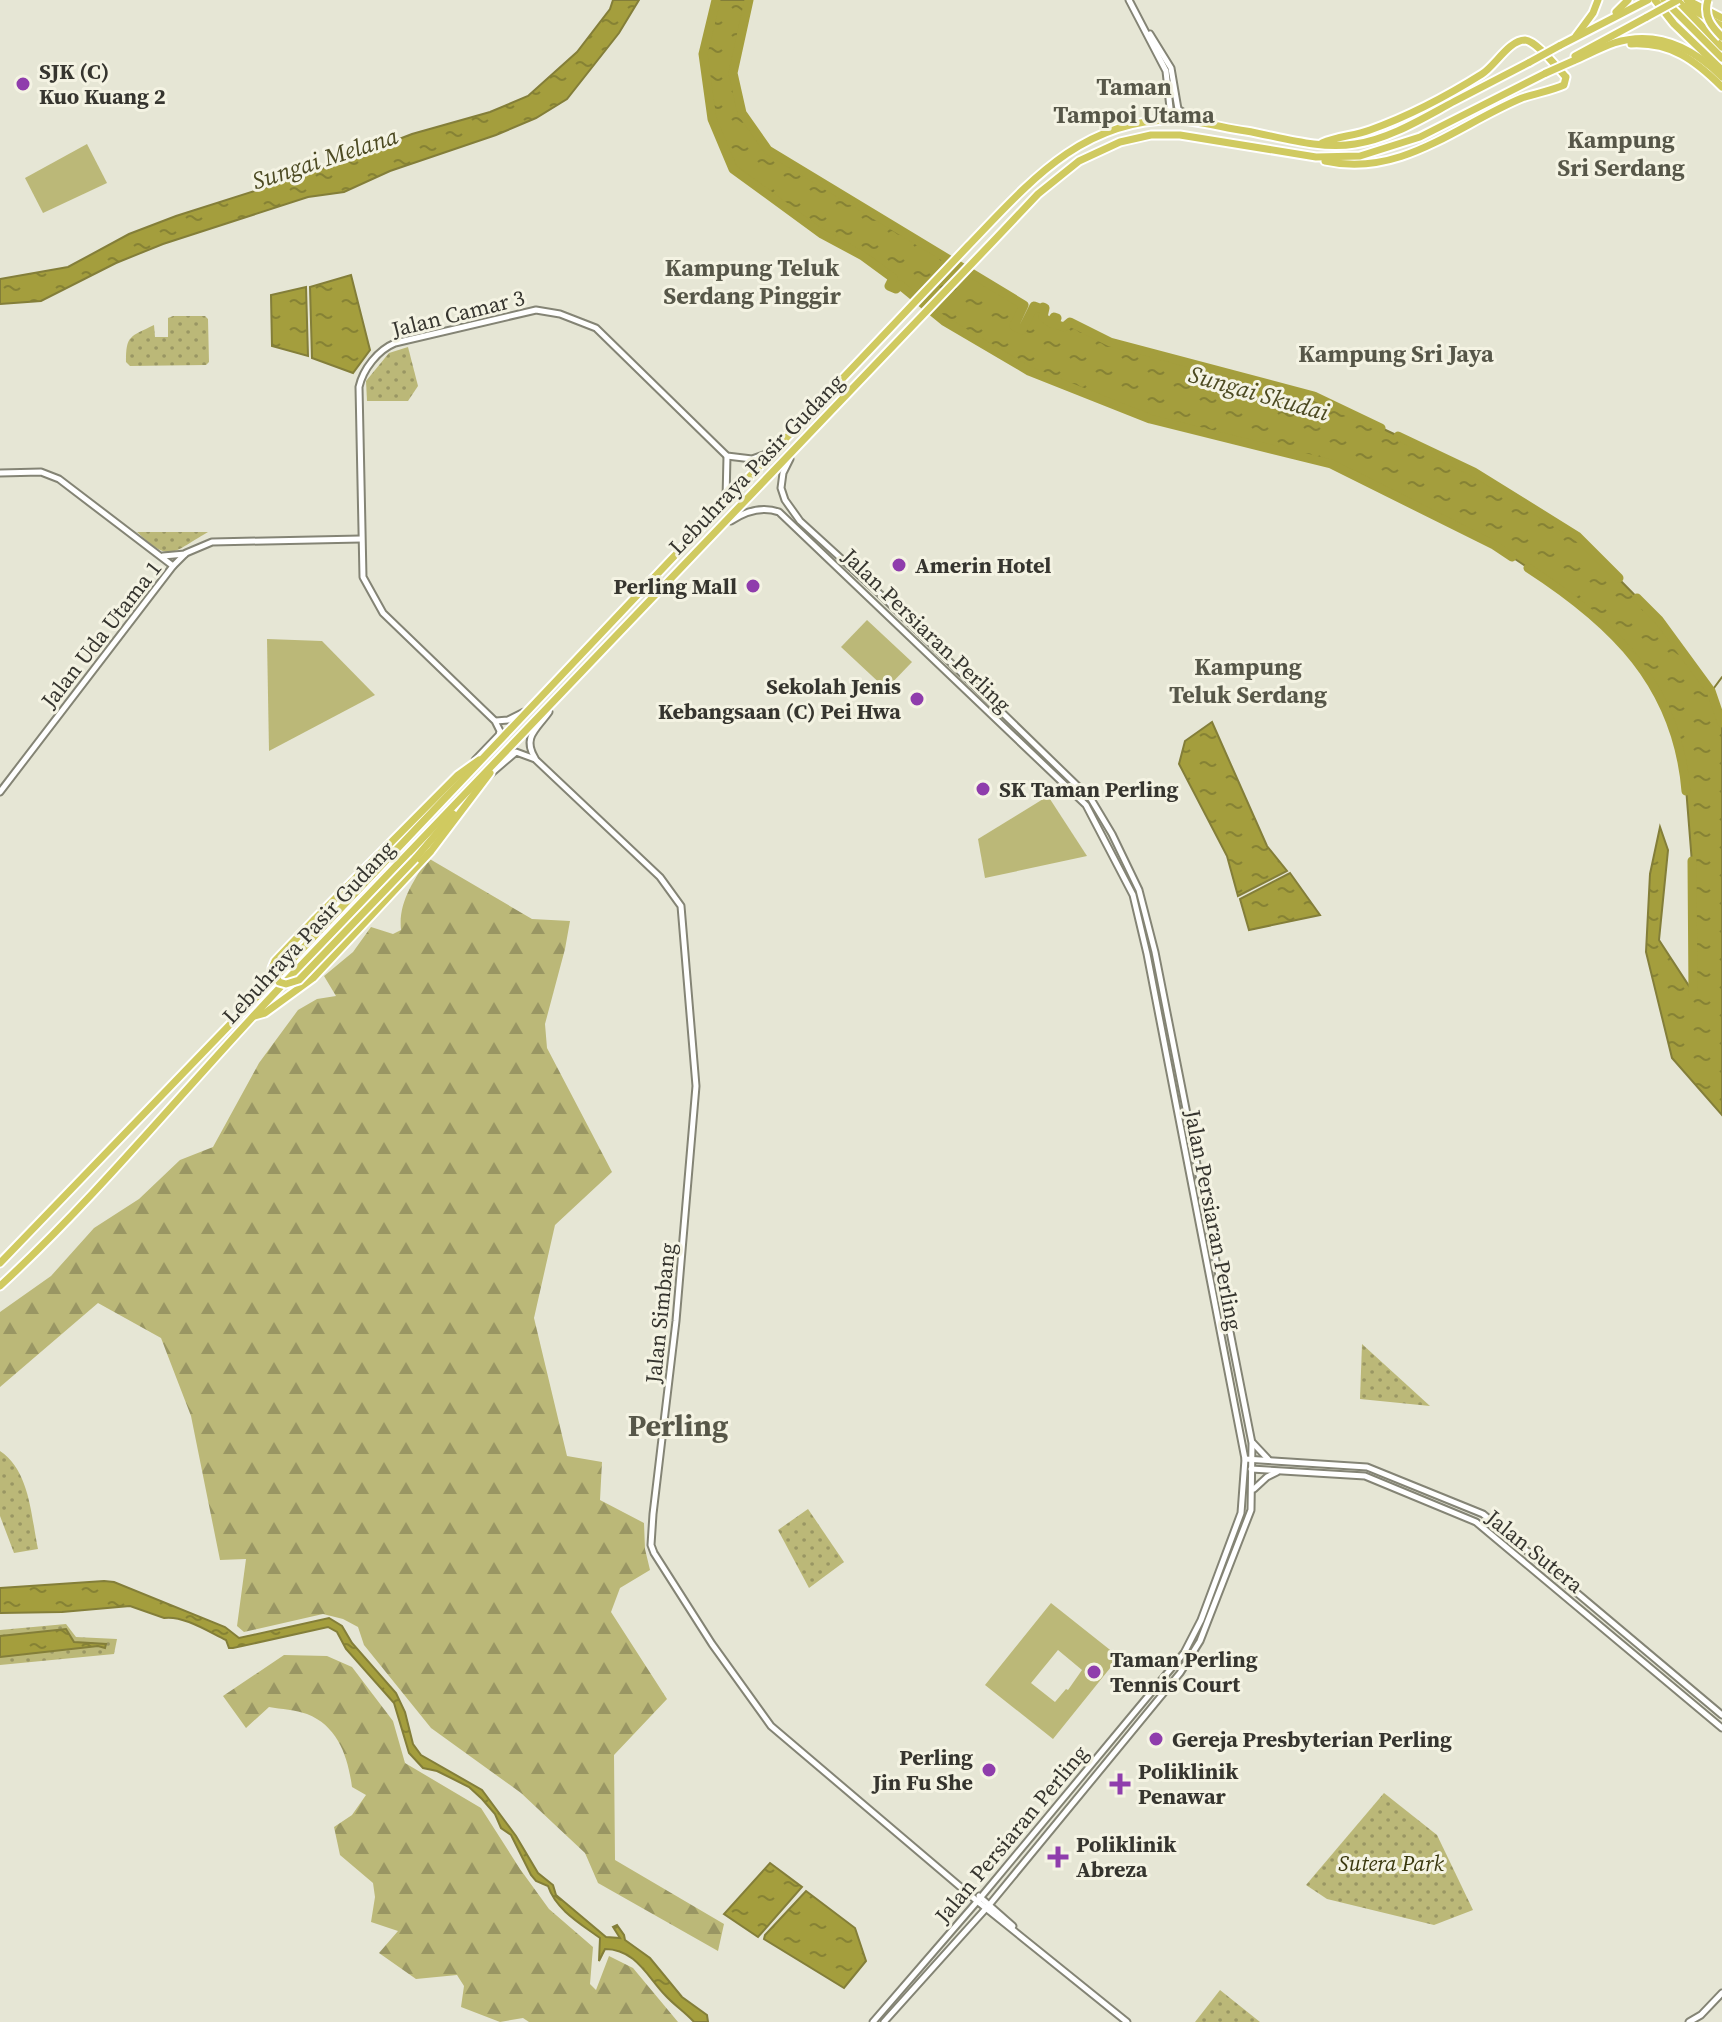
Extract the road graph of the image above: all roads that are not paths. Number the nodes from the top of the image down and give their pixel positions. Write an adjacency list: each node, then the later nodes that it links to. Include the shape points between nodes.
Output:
1 (1129, 0): 12 (street)
2 (1598, 0): 14 (highway)
3 (1648, 0): 9 (highway, Lebuhraya Pasir Gudang)
4 (1655, 0): 19 (highway)
5 (1664, 0): 17 (highway)
6 (1677, 0): 11 (highway); 15 (highway); 18 (highway, Lebuhraya Pasir Gudang, bridge)
7 (1687, 0): 10 (highway)
8 (1708, 0): 13 (highway, bridge, via 1709,21)
9 (1632, 3): 14 (highway, Lebuhraya Pasir Gudang)
10 (1722, 18)
11 (1722, 26)
12 (1149, 34): 22 (street, via 1166,71 1170,108); 23 (street, via 1171,68 1178,109)
13 (1722, 37)
14 (1575, 38): 24 (highway, Lebuhraya Pasir Gudang, bridge, via 1397,131 1352,145)
15 (1722, 47)
16 (1590, 54): 18 (highway); 20 (highway, via 1627,40 1658,39 1695,53); 21 (highway, via 1635,43 1669,48 1696,62)
17 (1722, 58)
18 (1572, 60): 25 (highway, Lebuhraya Pasir Gudang, bridge, via 1402,145 1360,156)
19 (1722, 70)
20 (1722, 77)
21 (1722, 87)
22 (1152, 122): 23 (highway, Lebuhraya Pasir Gudang); 26 (highway, Lebuhraya Pasir Gudang, via 1118,129 1070,150 1028,184)
23 (1203, 124): 24 (highway, Lebuhraya Pasir Gudang)
24 (1320, 144): 25 (highway, via 1400,118 1482,74 1515,43 1526,40 1566,77 1564,85 1523,98 1415,153 1371,164)
25 (1316, 157): 27 (highway, Lebuhraya Pasir Gudang, via 1170,134 1120,142 1079,161 1038,194)
26 (780, 446): 28 (street, via 764,457); 30 (highway, Lebuhraya Pasir Gudang)
27 (792, 454): 31 (highway, Lebuhraya Pasir Gudang); 50 (street, Jalan Persiaran Perling, via 781,488 800,521 1091,799 1130,870 1155,952)
28 (727, 456): 30 (street); 32 (street, Jalan Camar 3, via 596,328 536,310 382,350 359,387)
29 (0, 473): 34 (street, via 41,472 59,479)
30 (726, 502): 38 (highway, Lebuhraya Pasir Gudang)
31 (717, 530): 37 (highway, Lebuhraya Pasir Gudang); 51 (street, Jalan Persiaran Perling, via 747,512 779,512 1086,805 1133,895)
32 (361, 539): 33 (street, Jalan Uda Utama 1, via 212,542); 39 (street, Jalan Camar 3, via 363,577 383,613)
33 (186, 553): 34 (street); 35 (street, Jalan Uda Utama 1)
34 (159, 555): 35 (street); 36 (street, via 165,568)
35 (173, 566): 36 (street, Jalan Uda Utama 1)
36 (162, 580): 45 (street, Jalan Uda Utama 1)
37 (565, 690): 40 (highway, Lebuhraya Pasir Gudang); 42 (street, via 529,740)
38 (526, 712): 39 (street); 41 (highway, Lebuhraya Pasir Gudang)
39 (495, 721): 43 (street, via 499,735)
40 (516, 740): 44 (highway); 47 (highway, Lebuhraya Pasir Gudang)
41 (486, 756): 43 (highway); 48 (highway, Lebuhraya Pasir Gudang)
42 (535, 759): 44 (street, via 516,752); 60 (street, Jalan Simbang, via 660,877 681,906 696,1086 651,1545 771,1726)
43 (471, 764): 46 (highway, bridge, via 275,961 272,968 279,982 299,980)
44 (484, 780): 46 (highway)
45 (0, 792)
46 (467, 802): 47 (highway, via 431,851 313,978)
47 (254, 1016): 49 (highway, Lebuhraya Pasir Gudang, via 90,1199)
48 (0, 1263)
49 (0, 1286)
50 (1252, 1443): 52 (street, Jalan Persiaran Perling); 53 (street)
51 (1245, 1459): 52 (street, Jalan Sutera); 54 (street, Jalan Persiaran Perling)
52 (1253, 1460): 53 (street, Jalan Sutera); 55 (street, Jalan Persiaran Perling)
53 (1269, 1460): 58 (street, Jalan Sutera, via 1367,1467 1483,1514)
54 (1245, 1468): 55 (street, Jalan Sutera); 61 (street, Jalan Persiaran Perling, via 1241,1513 1184,1653)
55 (1253, 1469): 56 (street, Jalan Sutera); 57 (street, Jalan Persiaran Perling)
56 (1282, 1471): 57 (street); 59 (street, Jalan Sutera, via 1365,1476 1476,1522)
57 (1253, 1490): 62 (street, Jalan Persiaran Perling, via 1247,1522 1191,1656)
58 (1722, 1715)
59 (1722, 1728)
60 (962, 1887): 61 (street); 63 (street, Jalan Simbang); 65 (street)
61 (987, 1891): 63 (street, Jalan Persiaran Perling)
62 (996, 1896): 64 (street, Jalan Persiaran Perling); 66 (street)
63 (978, 1898): 64 (street, Jalan Simbang); 65 (street, Jalan Persiaran Perling)
64 (988, 1906): 66 (street, Jalan Simbang); 67 (street, Jalan Persiaran Perling)
65 (969, 1910): 69 (street, Jalan Persiaran Perling)
66 (994, 1912): 67 (street); 71 (street, Jalan Simbang)
67 (978, 1916): 70 (street, Jalan Persiaran Perling)
68 (1722, 1993): 72 (street)
69 (873, 2022)
70 (884, 2022)
71 (1127, 2022)
72 (1689, 2022)

